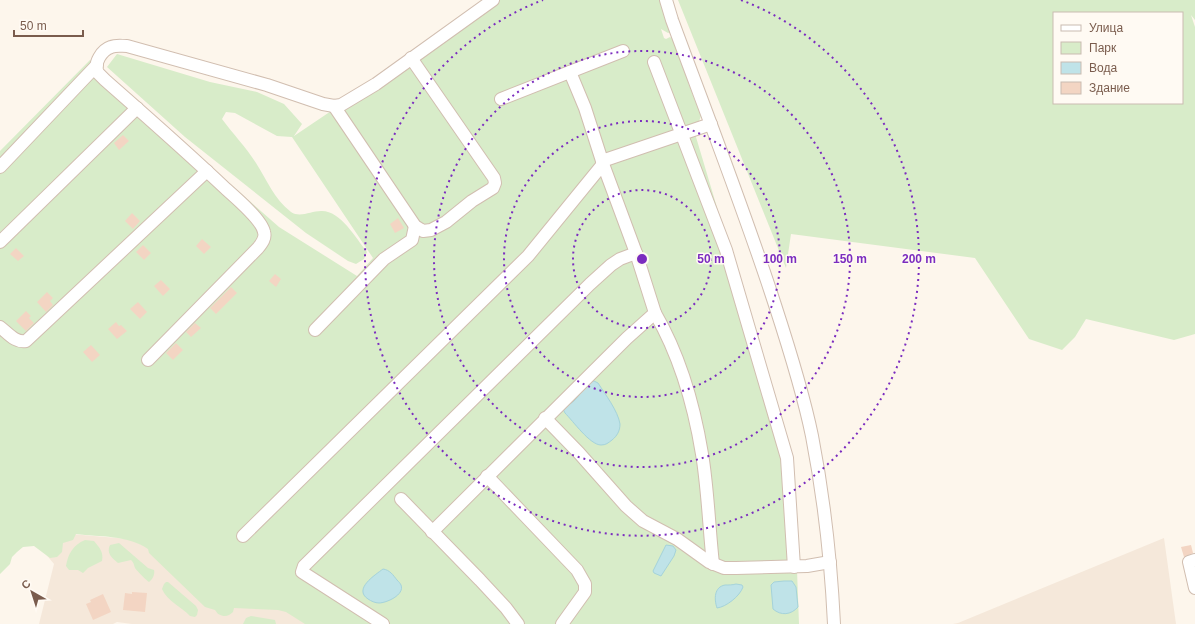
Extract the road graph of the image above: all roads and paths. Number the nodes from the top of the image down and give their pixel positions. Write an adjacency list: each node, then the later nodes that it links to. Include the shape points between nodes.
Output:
1 (493, 0): 4 (street)
2 (666, 0): 11 (street)
3 (623, 51): 7 (street)
4 (411, 58): 9 (street, via 364,92 341,105); 16 (street, via 490,171 495,183 493,188 446,222 431,230 423,231)
5 (654, 62): 12 (street)
6 (97, 65): 9 (street, via 102,52 116,45 127,46); 10 (street, via 98,73); 14 (street)
7 (570, 72): 8 (street); 13 (street, via 585,108)
8 (501, 99)
9 (334, 106): 16 (street)
10 (137, 108): 15 (street); 17 (street)
11 (711, 124): 12 (street); 29 (street, via 795,368 812,434)
12 (682, 134): 13 (street); 31 (street, via 726,250 787,458)
13 (602, 163): 18 (street); 27 (street, via 528,256)
14 (0, 167)
15 (207, 171): 20 (street, via 26,341 15,340); 22 (street, via 261,224 264,240)
16 (415, 226): 21 (street, via 412,240 384,259)
17 (0, 242)
18 (636, 253): 19 (street); 33 (street, via 611,264 304,566 302,572)
19 (656, 313): 23 (street); 30 (street, via 678,360 695,420 702,455)
20 (0, 327)
21 (315, 330)
22 (148, 360)
23 (545, 418): 24 (street); 30 (street, via 643,521 677,539)
24 (487, 476): 26 (street); 35 (street, via 577,570 585,584 585,592)
25 (401, 499): 26 (street)
26 (432, 532): 34 (street, via 480,580)
27 (243, 536)
28 (1192, 561): 32 (street)
29 (830, 562): 31 (street); 36 (street)
30 (713, 564): 31 (street, via 724,568)
31 (794, 567)
32 (1195, 588)
33 (383, 624)
34 (518, 624)
35 (562, 624)
36 (834, 624)

